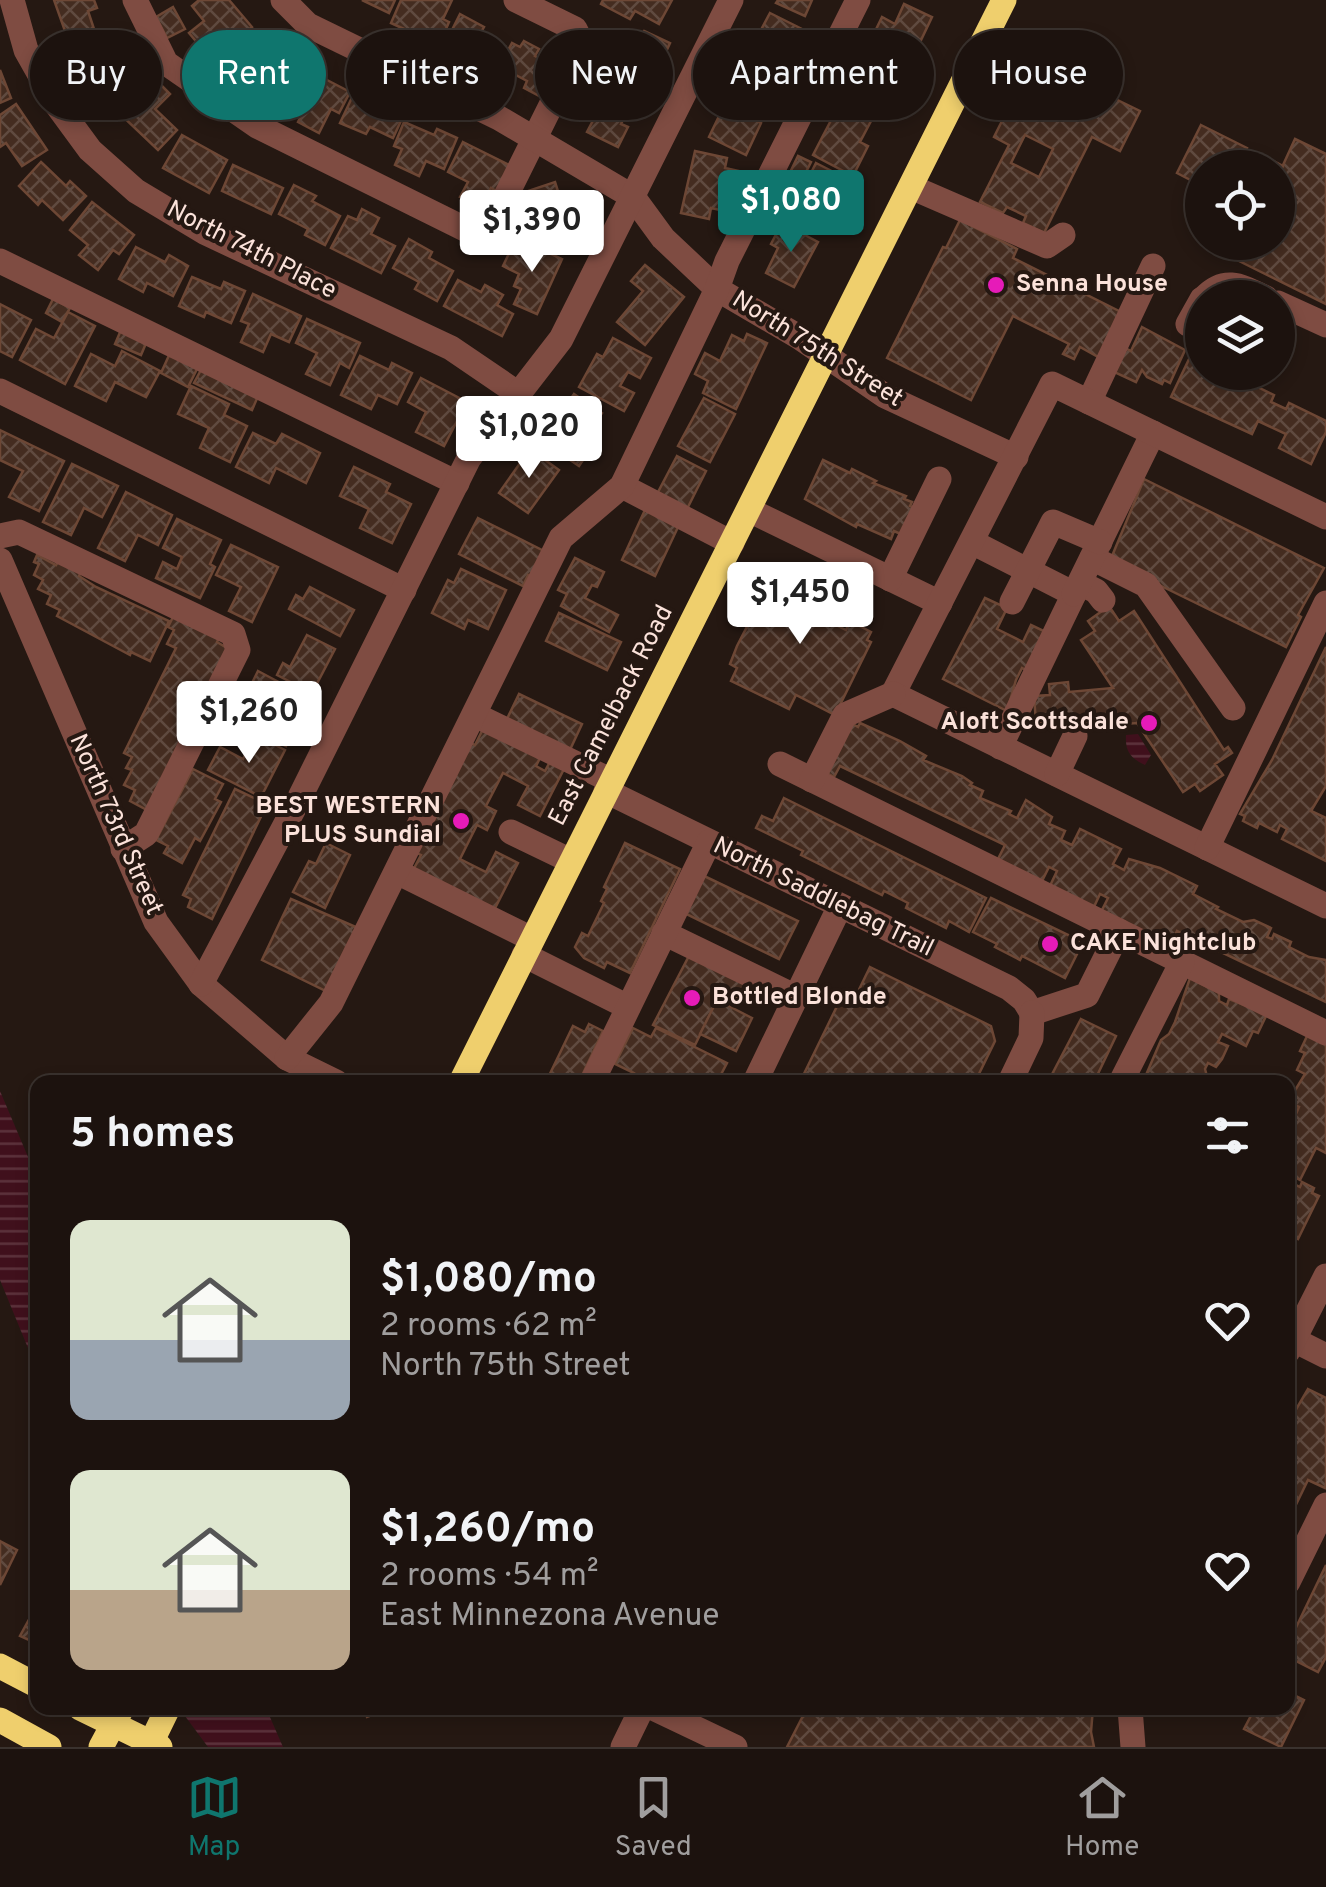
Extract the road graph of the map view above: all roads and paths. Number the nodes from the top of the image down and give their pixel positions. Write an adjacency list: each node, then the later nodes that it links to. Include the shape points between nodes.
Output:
1 (12, 0): 19 (street, North 74th Place, via 26,50 57,106 90,150 136,191 206,232 451,348)
2 (135, 0): 8 (street, via 166,63 257,126 475,234 490,228)
3 (282, 0): 8 (street, North 75th Street, via 308,25)
4 (516, 0): 8 (street, via 575,29 582,43)
5 (731, 0): 10 (street)
6 (858, 0): 14 (street)
7 (1004, 0): 9 (main road, East Camelback Road)
8 (534, 138): 10 (street, North 75th Street)
9 (911, 187): 11 (street, via 1047,246); 17 (main road, East Camelback Road)
10 (633, 197): 14 (street, North 75th Street, via 664,238); 19 (street, via 562,338)
11 (1064, 235)
12 (0, 261): 24 (street)
13 (1153, 266): 20 (street)
14 (717, 288): 17 (street, North 75th Street); 25 (street)
15 (1295, 311): 16 (street)
16 (1326, 325)
17 (826, 356): 22 (street, North 75th Street, via 885,396); 26 (main road, East Camelback Road)
18 (0, 391): 36 (street)
19 (517, 393): 24 (street)
20 (1089, 402): 21 (street); 22 (street, via 1052,384)
21 (1153, 433): 27 (street); 31 (street)
22 (1016, 457): 29 (street)
23 (938, 479): 34 (street)
24 (456, 483): 36 (street)
25 (622, 486): 30 (street); 43 (street, via 561,538)
26 (749, 510): 30 (main road, East Camelback Road); 34 (street)
27 (1326, 517)
28 (0, 536): 53 (street, via 19,532 233,634 238,650 146,834)
29 (972, 542): 32 (street); 40 (street)
30 (732, 543): 49 (main road, East Camelback Road)
31 (1096, 550): 32 (street, via 1053,522); 35 (street); 42 (street, via 1146,585)
32 (1028, 570): 35 (street); 38 (street)
33 (2, 572): 53 (street, North 73rd Street)
34 (890, 579): 40 (street)
35 (1077, 588): 37 (street, via 1096,591); 45 (street)
36 (404, 590): 62 (street)
37 (1103, 600)
38 (1012, 602)
39 (1326, 603): 52 (street)
40 (940, 604): 41 (street)
41 (893, 694): 45 (street); 48 (street, via 845,715)
42 (1233, 708)
43 (475, 715): 49 (street, North Saddlebag Trail); 55 (street)
44 (1076, 736): 47 (street)
45 (1000, 747): 47 (street)
46 (780, 764): 48 (street)
47 (1057, 774): 52 (street)
48 (812, 780): 58 (street)
49 (609, 786): 51 (street, North Saddlebag Trail); 54 (main road, East Camelback Road)
50 (511, 832): 54 (street)
51 (708, 842): 56 (street, North Saddlebag Trail); 59 (street)
52 (1208, 848): 57 (street)
53 (123, 850): 62 (street, North 73rd Street, via 156,922)
54 (571, 861): 60 (main road, East Camelback Road)
55 (398, 872): 60 (street); 67 (street, via 331,1003)
56 (840, 906): 63 (street); 65 (street, North Saddlebag Trail, via 1009,988)
57 (1326, 906)
58 (1119, 931): 61 (street); 65 (street, via 1087,995)
59 (664, 933): 63 (street); 64 (street)
60 (528, 947): 64 (street); 69 (main road, East Camelback Road)
61 (1182, 962): 66 (street); 73 (street)
62 (201, 984): 67 (street, North 73rd Street)
63 (796, 996): 71 (street)
64 (628, 1007): 70 (street)
65 (1032, 1013): 72 (street, via 1031,1038)
66 (1326, 1032)
67 (287, 1058): 68 (street, North 73rd Street)
68 (322, 1075)
69 (464, 1075)
70 (595, 1075)
71 (757, 1075)
72 (1013, 1075)
73 (1125, 1075)
74 (1326, 1276): 75 (street)
75 (1295, 1332)
76 (1295, 1345): 77 (street)
77 (1326, 1356)
78 (1326, 1505): 79 (street)
79 (1295, 1568)
80 (0, 1666): 81 (main road)
81 (30, 1682)
82 (639, 1715): 89 (street)
83 (668, 1715): 90 (street)
84 (1131, 1715): 91 (street)
85 (0, 1720): 88 (main road)
86 (112, 1726): 87 (main road)
87 (158, 1733)
88 (49, 1747)
89 (623, 1747)
90 (735, 1747)
91 (1133, 1747)

